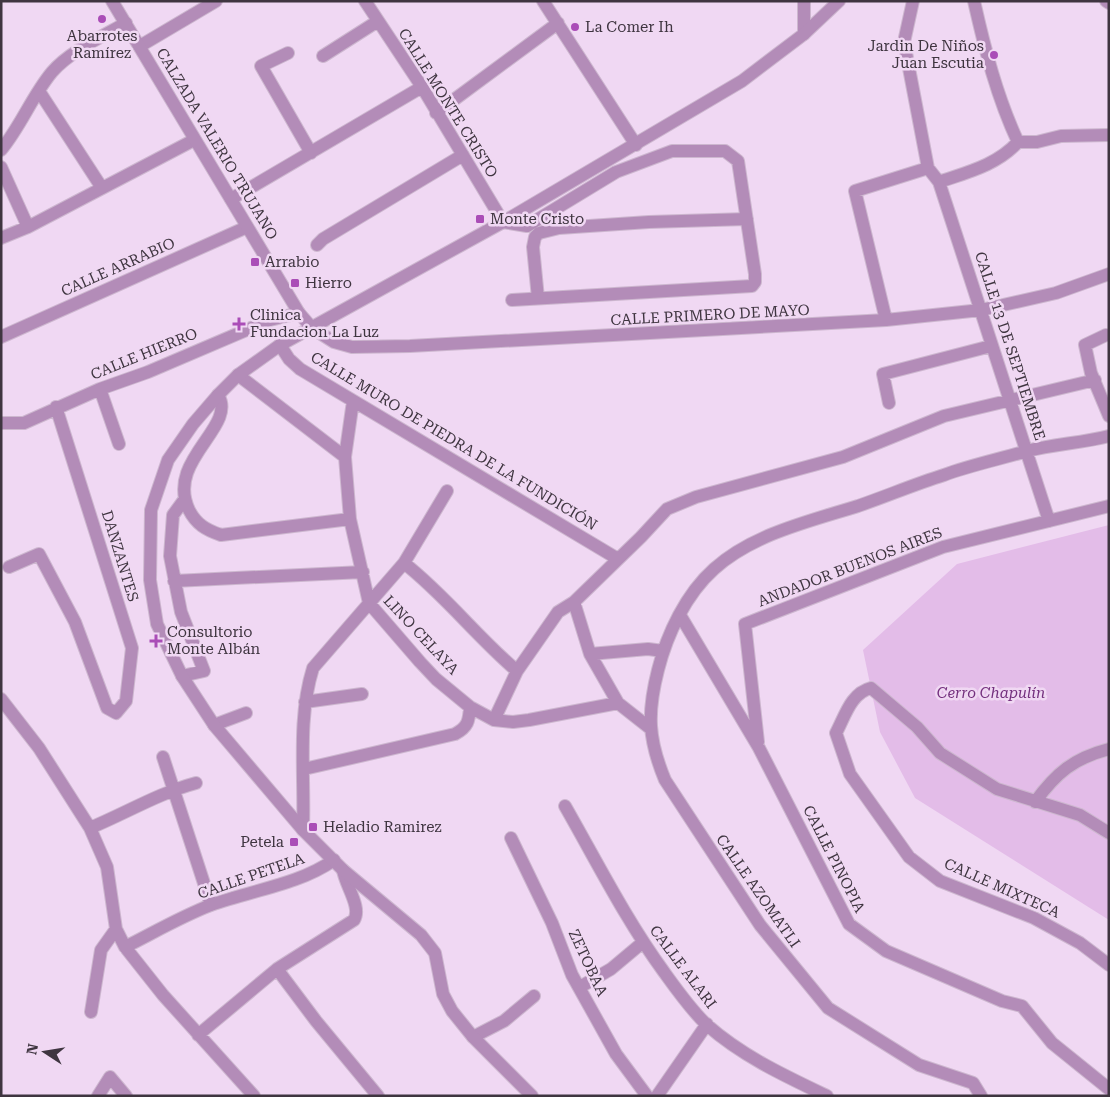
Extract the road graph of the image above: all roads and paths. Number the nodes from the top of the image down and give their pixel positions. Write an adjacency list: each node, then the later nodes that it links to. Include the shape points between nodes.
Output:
1 (112, 1): 10 (street, CALZADA VALERIO TRUJANO)
2 (216, 1): 13 (street)
3 (365, 1): 9 (street, CALLE MONTE CRISTO)
4 (543, 1): 11 (street)
5 (804, 1): 12 (street)
6 (839, 1): 12 (street)
7 (913, 1): 27 (street, via 904,42)
8 (974, 1): 21 (street, via 1003,110)
9 (378, 22): 15 (street); 16 (street, CALLE MONTE CRISTO)
10 (126, 23): 13 (street, CALZADA VALERIO TRUJANO); 17 (street, via 85,46 53,70)
11 (558, 24): 18 (street); 22 (street)
12 (804, 34): 22 (street, via 742,81)
13 (140, 46): 20 (street, CALZADA VALERIO TRUJANO)
14 (288, 53): 24 (street, via 261,66)
15 (323, 56)
16 (422, 87): 18 (street, CALLE MONTE CRISTO); 24 (street)
17 (39, 91): 23 (street, via 14,135); 29 (street)
18 (436, 113): 25 (street, CALLE MONTE CRISTO)
19 (1109, 135): 21 (street, via 1060,136 1037,142)
20 (194, 140): 29 (street); 30 (street, CALZADA VALERIO TRUJANO)
21 (1018, 142): 28 (street, via 993,163)
22 (636, 145): 32 (street)
23 (1, 150)
24 (311, 154): 30 (street)
25 (463, 155): 32 (street, CALLE MONTE CRISTO); 36 (street)
26 (1, 167): 33 (street)
27 (928, 168): 28 (street); 42 (street, via 855,191)
28 (939, 182): 40 (street, CALLE 13 DE SEPTIEMBRE)
29 (102, 188): 33 (street)
30 (231, 199): 34 (street, CALZADA VALERIO TRUJANO)
31 (747, 219): 32 (street, via 738,161 725,151 708,150 672,152 616,172 527,226); 38 (street, via 640,223 540,232 533,247); 38 (street, via 755,274 752,286)
32 (503, 222): 43 (street)
33 (28, 227): 35 (street)
34 (247, 227): 41 (street, CALZADA VALERIO TRUJANO); 45 (street, CALLE ARRABIO)
35 (1, 238)
36 (320, 242)
37 (1109, 274): 40 (street, CALLE PRIMERO DE MAYO, via 1056,292)
38 (538, 298): 39 (street)
39 (512, 300)
40 (980, 310): 42 (street, CALLE PRIMERO DE MAYO); 47 (street, CALLE 13 DE SEPTIEMBRE)
41 (299, 313): 43 (street, CALZADA VALERIO TRUJANO); 50 (street, CALLE HIERRO, via 270,320 148,372)
42 (886, 320): 43 (street, CALLE PRIMERO DE MAYO, via 352,347 334,342)
43 (312, 328): 46 (street)
44 (1106, 335): 49 (street, via 1085,345)
45 (1, 337)
46 (280, 345): 48 (street); 53 (street, CALLE MURO DE PIEDRA DE LA FUNDICIÓN, via 300,369)
47 (992, 346): 52 (street, CALLE 13 DE SEPTIEMBRE); 54 (street, via 883,374)
48 (238, 375): 51 (street); 61 (street)
49 (1095, 380): 52 (street); 56 (street)
50 (100, 388): 55 (street, CALLE HIERRO); 59 (street)
51 (218, 394): 63 (street, via 223,412 187,472); 78 (street, via 168,460 151,510 150,580 157,624)
52 (1008, 400): 60 (street, CALLE 13 DE SEPTIEMBRE); 67 (street, via 944,416 843,457 681,503 667,509)
53 (353, 401): 61 (street, LINO CELAYA); 67 (street, CALLE MURO DE PIEDRA DE LA FUNDICIÓN)
54 (888, 402)
55 (56, 407): 57 (street, CALLE HIERRO, via 24,423); 69 (street, DANZANTES, via 132,648 126,702 116,713 107,708 75,622 39,554)
56 (1109, 416)
57 (1, 424)
58 (1109, 436): 60 (street, CALLE AZOMATLI)
59 (119, 444)
60 (1027, 452): 66 (street, CALLE 13 DE SEPTIEMBRE); 74 (street, CALLE AZOMATLI, via 946,474 799,524 751,545 716,568 699,584)
61 (345, 457): 65 (street, LINO CELAYA)
62 (447, 491): 68 (street)
63 (184, 500): 65 (street, via 192,517 205,530 221,535); 71 (street, via 173,515 170,556)
64 (1109, 506): 66 (street, ANDADOR BUENOS AIRES)
65 (350, 519): 70 (street, LINO CELAYA)
66 (1049, 521): 84 (street, ANDADOR BUENOS AIRES, via 943,547 745,624)
67 (618, 559): 72 (street)
68 (404, 563): 73 (street); 77 (street)
69 (9, 567)
70 (363, 572): 71 (street); 73 (street, LINO CELAYA)
71 (174, 581): 78 (street, via 181,612 204,671)
72 (574, 602): 76 (street); 77 (street, via 558,612)
73 (369, 603): 81 (street, via 313,668); 83 (street, LINO CELAYA, via 436,679)
74 (680, 615): 75 (street, CALLE AZOMATLI); 86 (street, CALLE PINOPIA)
75 (663, 651): 76 (street, via 648,649); 89 (street, CALLE AZOMATLI, via 650,700)
76 (590, 654): 82 (street)
77 (517, 671): 87 (street)
78 (182, 676): 88 (street)
79 (362, 694): 81 (street)
80 (1, 699): 98 (street, via 39,748)
81 (305, 702): 93 (street)
82 (618, 702): 87 (street, via 529,720); 89 (street)
83 (470, 707): 87 (street, LINO CELAYA); 93 (street, via 465,729 455,734)
84 (754, 709): 86 (street); 90 (street, ANDADOR BUENOS AIRES)
85 (246, 713): 88 (street)
86 (740, 714): 90 (street, CALLE PINOPIA)
87 (494, 720)
88 (214, 725): 99 (street)
89 (650, 729): 125 (street, CALLE AZOMATLI, via 655,756 690,818 760,925 828,1008 919,1065 973,1083)
90 (759, 748): 116 (street, CALLE PINOPIA, via 849,924 886,951 1002,1001 1022,1006 1052,1043)
91 (1109, 749): 96 (street, via 1086,756 1051,779)
92 (163, 757): 95 (street)
93 (304, 769): 99 (street)
94 (196, 783): 95 (street)
95 (174, 789): 98 (street); 104 (street)
96 (1035, 802): 100 (street, via 1080,815); 108 (street, CALLE MIXTECA, via 997,789 940,753 917,727 871,688 862,690 852,700 836,733 850,774 909,857 940,881 1034,918 1080,943)
97 (565, 806): 106 (street, CALLE ALARI)
98 (90, 828): 105 (street, via 107,867)
99 (303, 830): 102 (street)
100 (1109, 833)
101 (511, 838): 110 (street, ZETOBAA)
102 (334, 860): 103 (street); 104 (street, CALLE PETELA, via 322,869 262,891)
103 (343, 870): 109 (street, via 356,906 354,920); 115 (street, via 421,935 435,953 443,994)
104 (211, 905): 107 (street, CALLE PETELA)
105 (116, 930): 107 (street); 112 (street, via 101,950)
106 (642, 943): 110 (street, via 611,969); 113 (street, CALLE ALARI)
107 (125, 947): 114 (street)
108 (1109, 965)
109 (277, 969): 114 (street); 120 (street)
110 (580, 987): 122 (street, ZETOBAA, via 616,1054)
111 (534, 996): 115 (street, via 504,1021)
112 (91, 1012)
113 (707, 1024): 123 (street); 124 (street, CALLE ALARI, via 746,1054)
114 (198, 1035): 119 (street)
115 (473, 1037): 121 (street)
116 (1109, 1089)
117 (98, 1096): 118 (street, via 110,1077)
118 (126, 1096)
119 (254, 1096)
120 (378, 1096)
121 (532, 1096)
122 (647, 1096)
123 (657, 1096)
124 (827, 1096)
125 (981, 1096)

